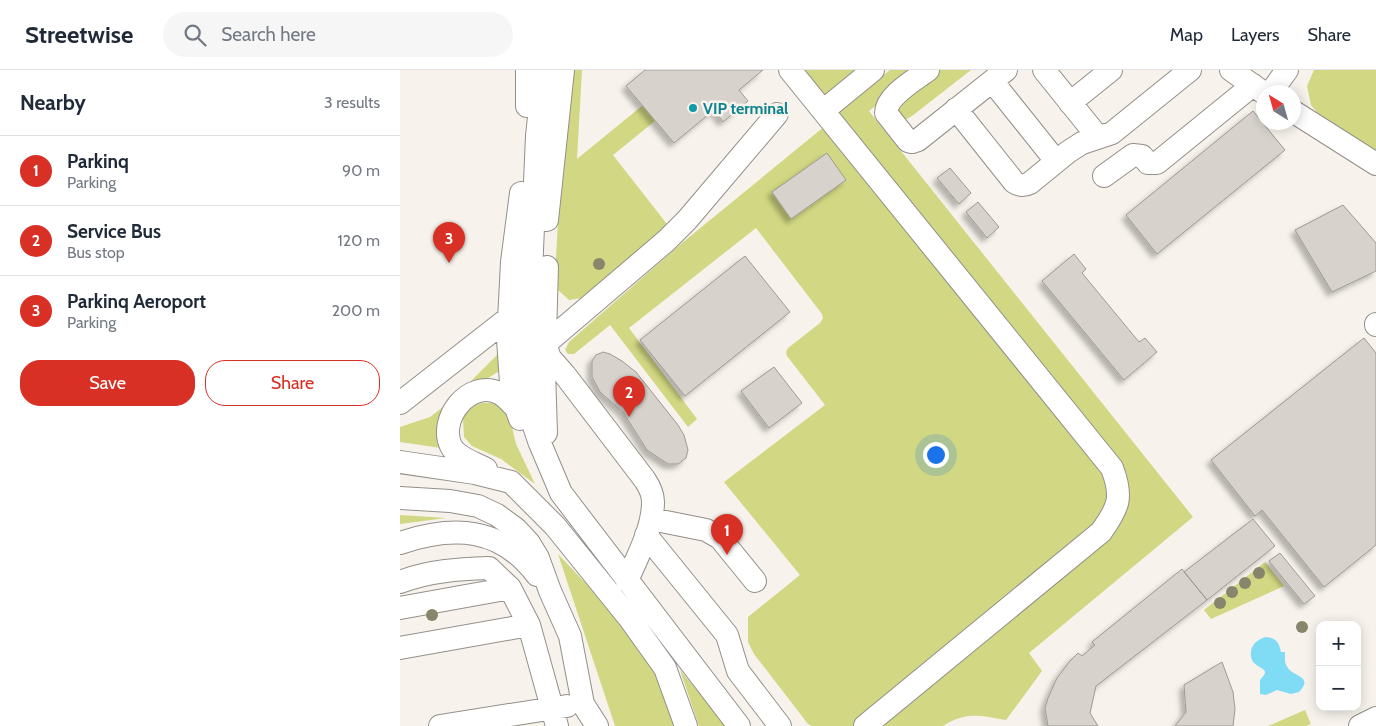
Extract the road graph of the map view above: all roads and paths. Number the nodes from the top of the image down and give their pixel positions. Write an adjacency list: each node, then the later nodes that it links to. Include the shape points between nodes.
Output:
1 (527, 70): 29 (lane, via 524,158 512,262)
2 (544, 70): 34 (lane, via 537,136 528,396 531,417)
3 (556, 70): 26 (lane)
4 (563, 70): 26 (lane)
5 (790, 70): 19 (lane)
6 (873, 70): 19 (lane)
7 (928, 70): 18 (lane, via 894,96 886,113 912,142)
8 (1044, 70): 17 (lane)
9 (1111, 70): 17 (lane)
10 (1190, 70): 22 (lane, via 1120,127)
11 (1232, 70): 14 (lane)
12 (1287, 70): 15 (lane)
13 (999, 75): 18 (lane); 23 (lane)
14 (1256, 85)
15 (1269, 85)
16 (1256, 95): 25 (lane, via 1157,163 1148,163 1142,156 1133,155)
17 (1070, 103): 22 (lane)
18 (956, 109): 23 (lane, via 1019,186 1030,183)
19 (823, 111): 55 (lane, via 1112,468 1119,496 1115,513 1101,532)
20 (777, 114): 28 (lane, via 687,220)
21 (1301, 116): 24 (lane)
22 (1098, 137): 23 (lane, via 1082,143)
23 (1056, 161)
24 (1376, 164)
25 (1104, 176)
26 (546, 227): 27 (lane)
27 (547, 268): 28 (lane, via 557,301 572,309); 30 (lane)
28 (585, 310): 30 (lane)
29 (510, 317): 31 (lane); 32 (lane, via 508,339)
30 (545, 344): 34 (lane, via 545,415); 37 (lane, via 550,358 645,480 653,501)
31 (400, 403)
32 (516, 408): 34 (lane, via 534,449); 35 (lane, via 500,393 484,390 475,393 461,402 452,415 449,435 451,445 461,456)
33 (400, 462): 35 (lane)
34 (551, 471): 39 (lane, via 561,492)
35 (511, 482): 52 (lane, via 555,526 666,668)
36 (400, 498): 43 (lane, via 450,501 478,506 497,515 529,543)
37 (648, 527): 39 (lane); 40 (lane, via 706,530 720,538); 54 (lane, via 727,635 738,671)
38 (400, 543): 43 (lane, via 441,534 481,534 502,542 530,565)
39 (627, 581): 53 (lane)
40 (755, 581)
41 (400, 582): 42 (lane, via 456,569 489,568)
42 (510, 588): 44 (lane); 45 (lane)
43 (550, 591): 47 (lane, via 570,636)
44 (400, 608)
45 (529, 625): 46 (lane); 48 (lane)
46 (400, 648)
47 (585, 715): 48 (lane); 51 (lane)
48 (554, 717): 50 (lane)
49 (1376, 718): 56 (lane)
50 (440, 726)
51 (597, 726)
52 (686, 726)
53 (739, 726)
54 (780, 726)
55 (865, 726)
56 (1360, 726)

